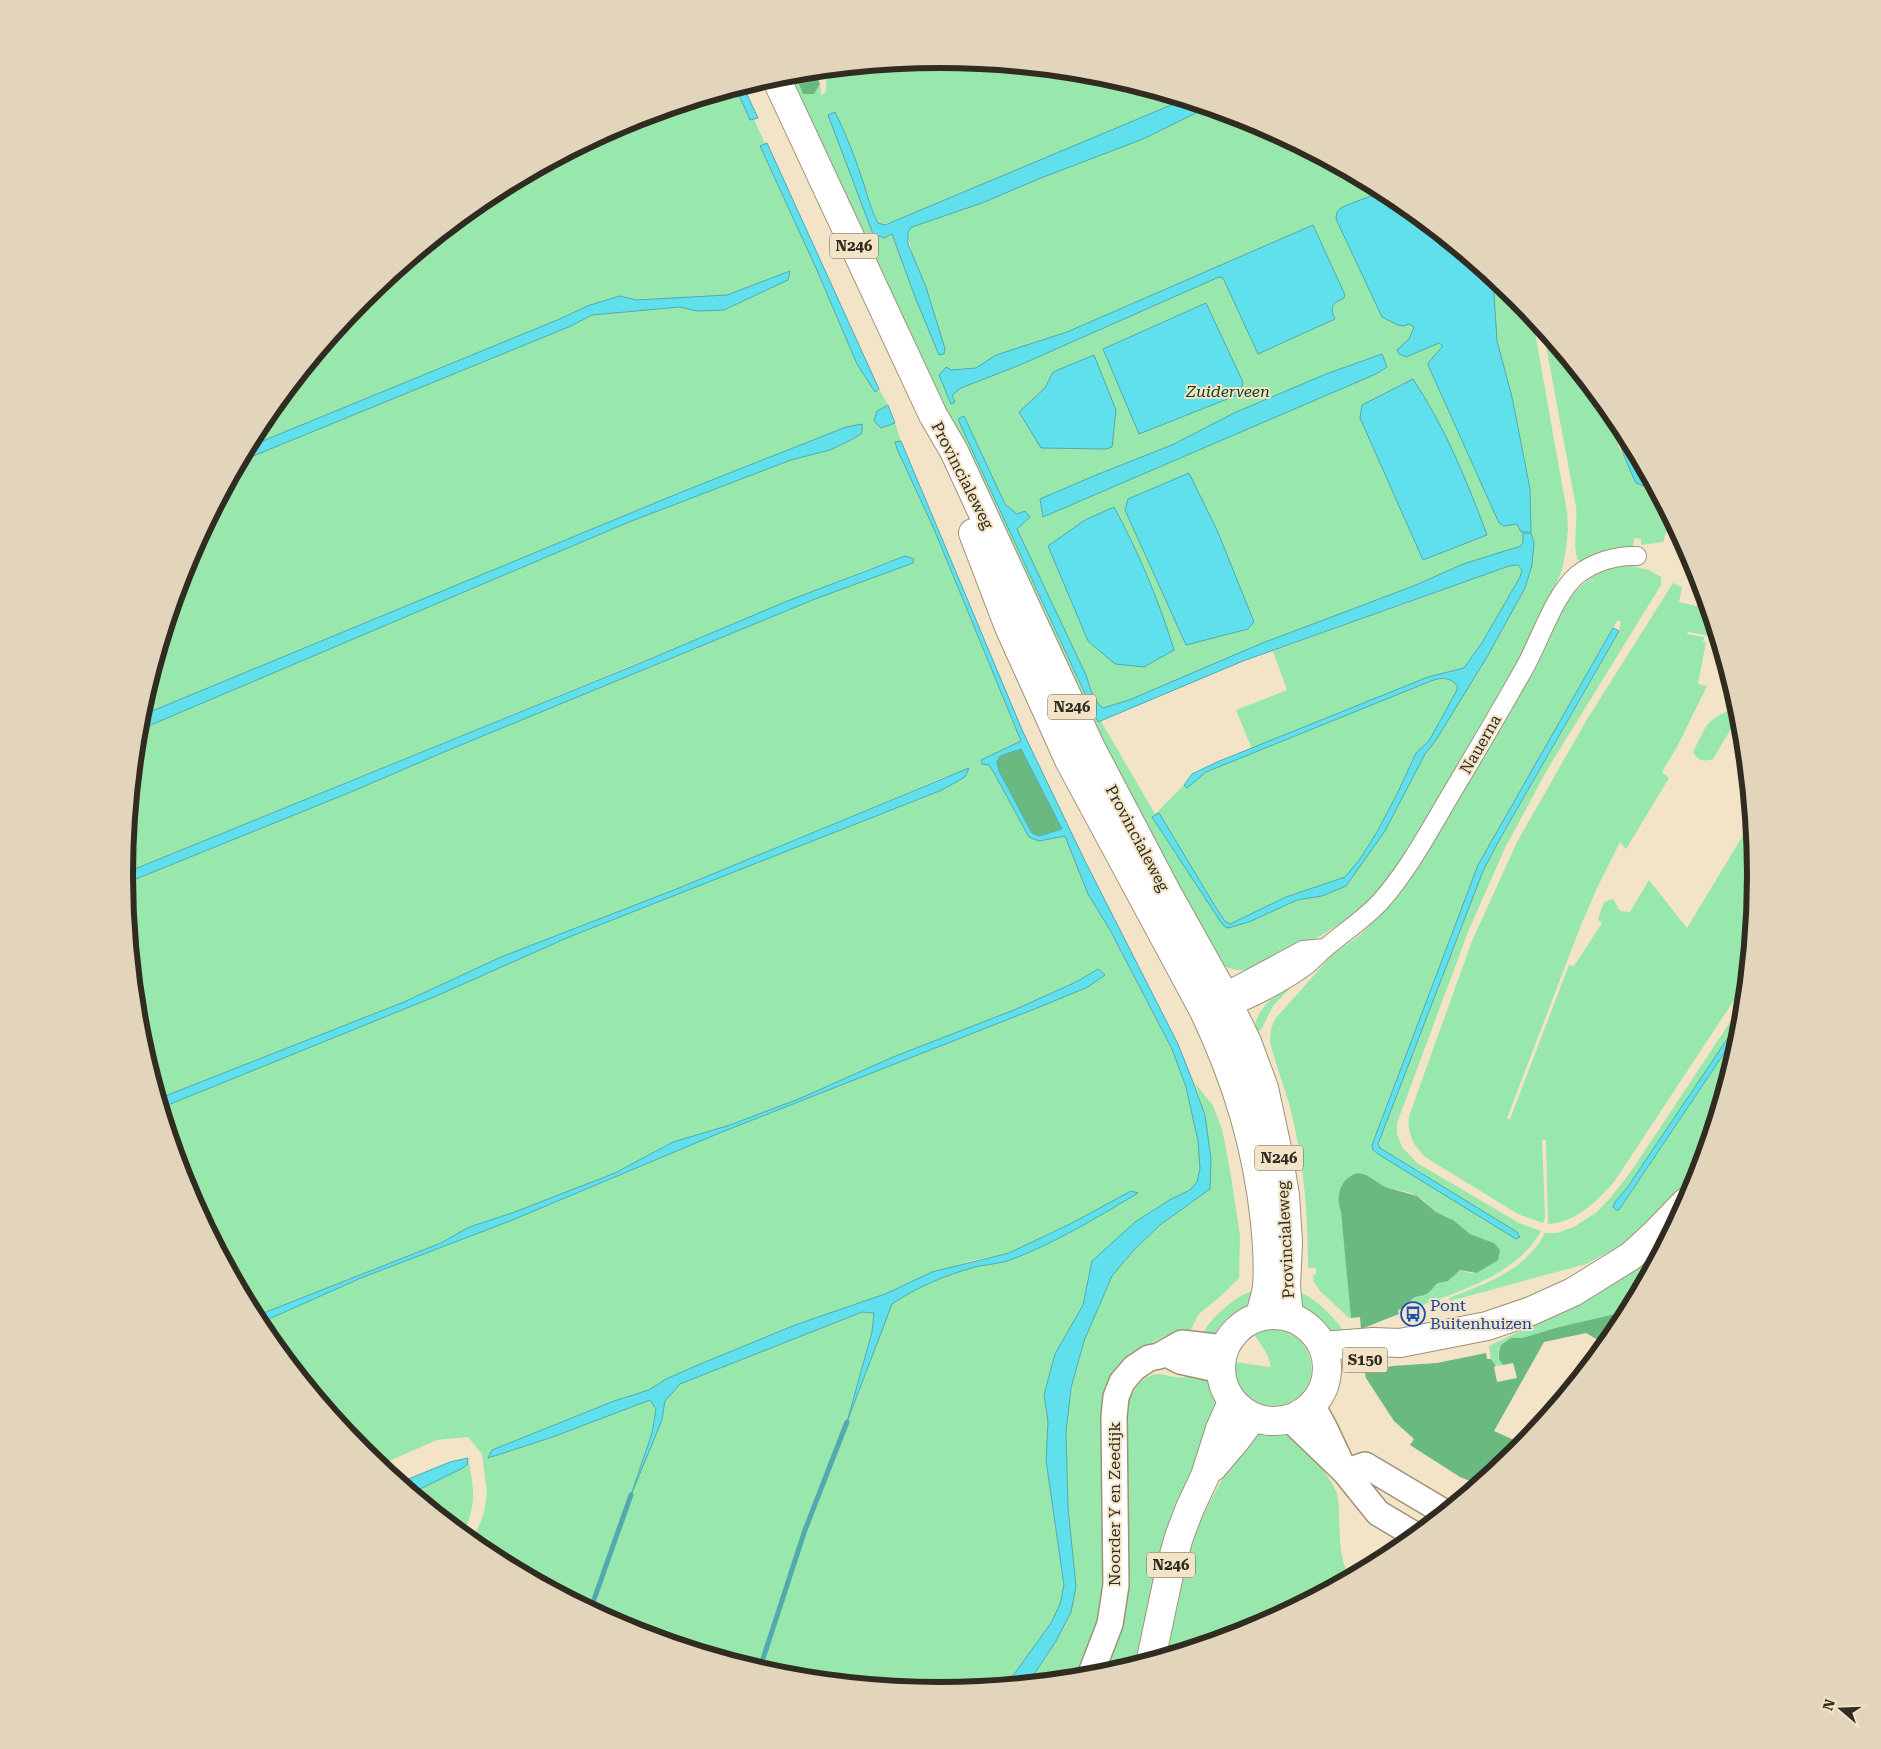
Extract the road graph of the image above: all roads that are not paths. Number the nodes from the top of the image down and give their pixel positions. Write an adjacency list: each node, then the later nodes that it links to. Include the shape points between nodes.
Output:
1 (779, 84): 3 (main road, Provincialeweg / N246, via 934,415 964,509 1009,627 1065,752)
2 (1637, 556): 3 (street, Nauerna, via 1596,564 1577,576 1563,592 1518,679 1409,864 1380,903 1307,965 1279,982)
3 (1219, 1004): 5 (main road, Provincialeweg / N246, via 1223,1052 1255,1153 1263,1199 1267,1287); 6 (main road, Provincialeweg / N246, via 1247,1042 1264,1088 1285,1195 1286,1287)
4 (1669, 1219): 7 (main road, S150, via 1631,1256 1573,1292 1531,1311 1487,1326 1400,1343 1373,1342)
5 (1260, 1316): 6 (main road); 8 (main road, via 1242,1325 1228,1339)
6 (1290, 1316): 7 (main road, via 1314,1332)
7 (1325, 1356): 10 (main road, via 1325,1384 1320,1395)
8 (1222, 1359): 9 (main road, via 1224,1388); 15 (street, Noorder Y en Zeedijk, via 1182,1344 1149,1358 1122,1382 1116,1397 1114,1417 1116,1585 1110,1624)
9 (1243, 1409): 10 (main road, via 1272,1421); 14 (main road, N246, via 1235,1441 1205,1476 1179,1537)
10 (1301, 1412): 11 (street, via 1325,1429)
11 (1345, 1472): 12 (street, via 1365,1466); 13 (street, via 1378,1512)
12 (1439, 1509)
13 (1409, 1531)
14 (1151, 1653)
15 (1094, 1667)

